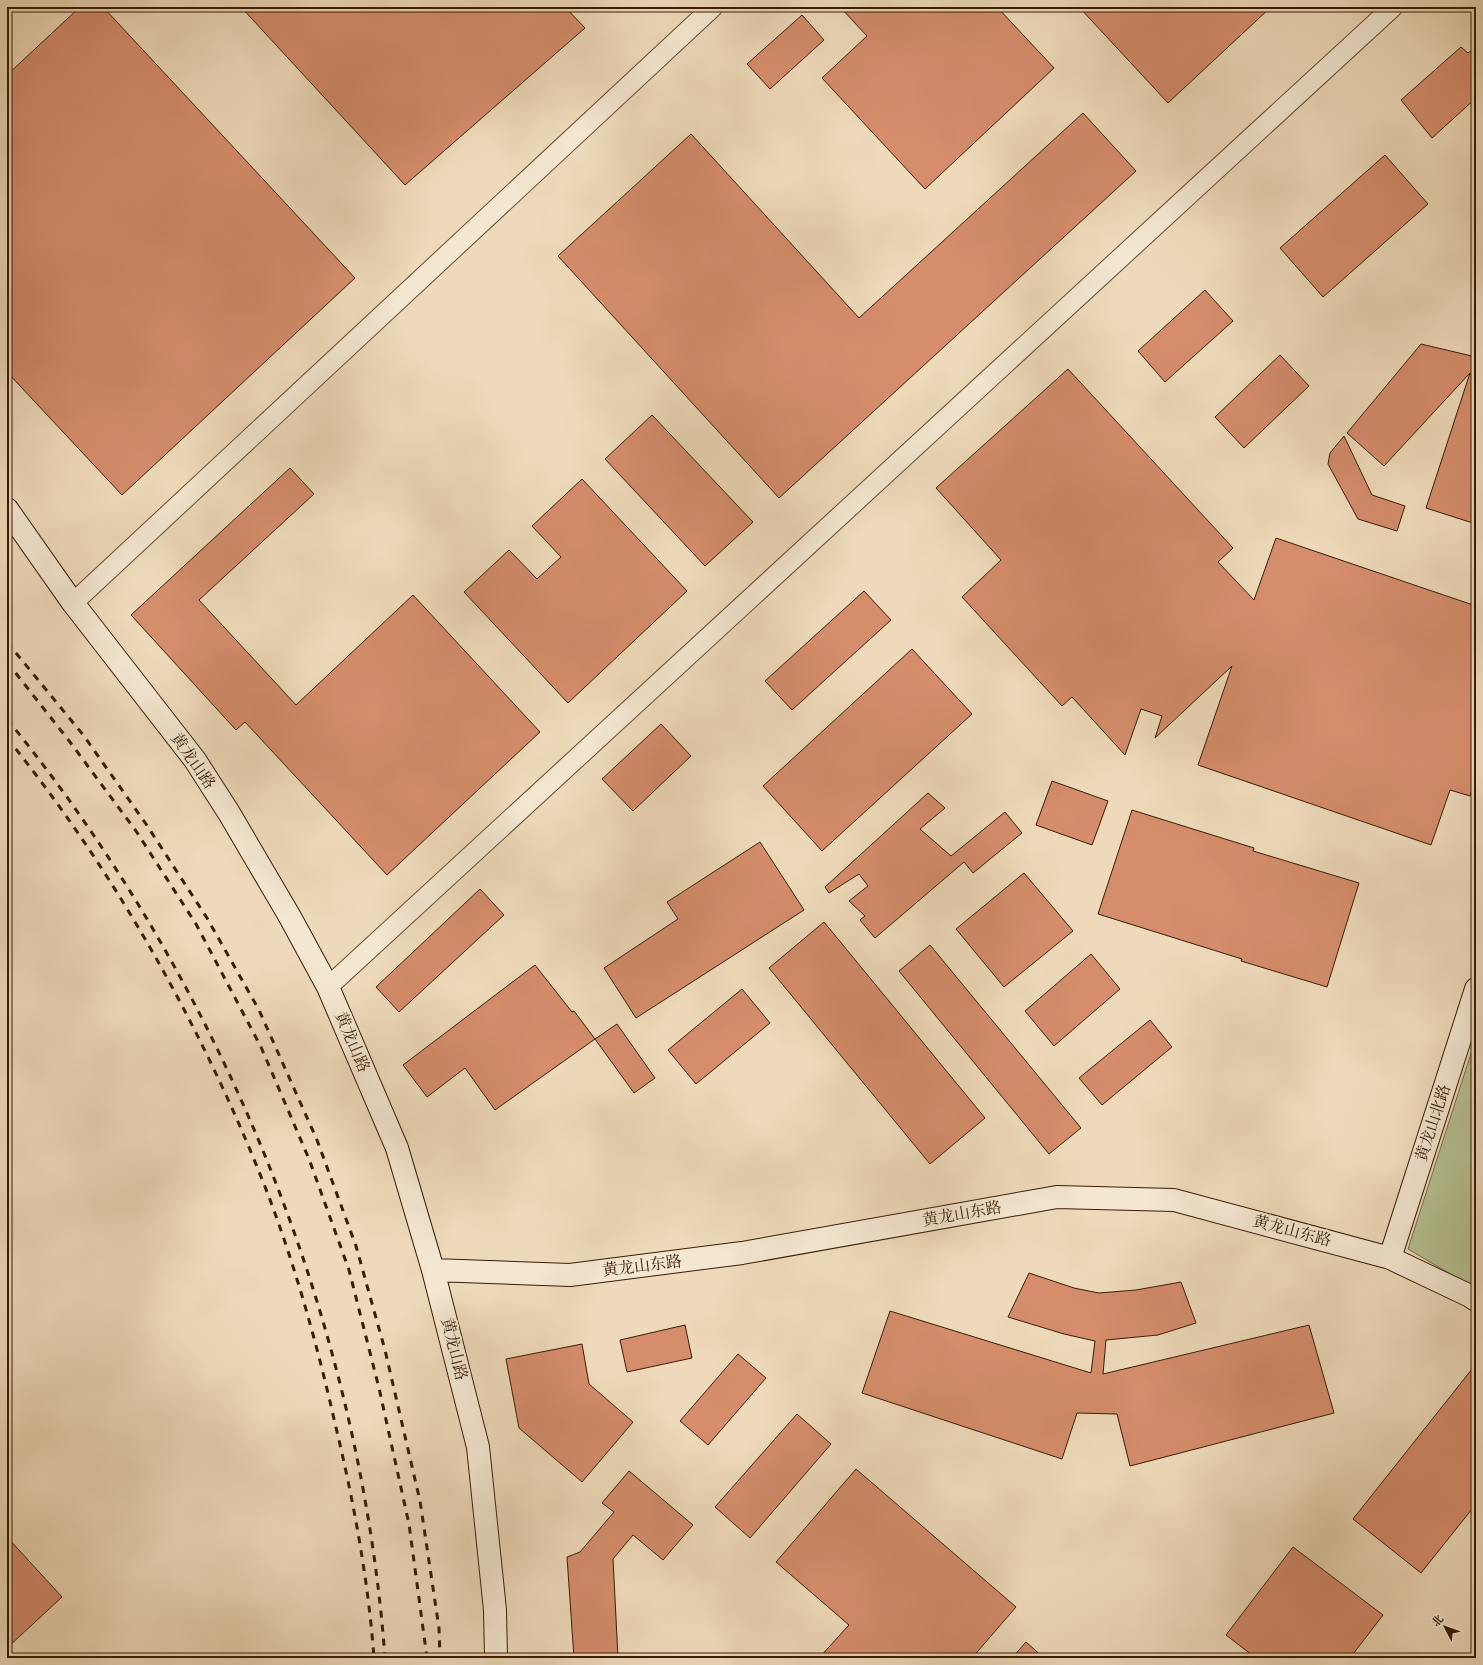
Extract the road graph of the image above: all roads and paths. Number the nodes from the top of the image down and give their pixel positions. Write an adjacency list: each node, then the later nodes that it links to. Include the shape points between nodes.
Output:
1 (713, 7): 4 (street)
2 (1393, 7): 5 (street)
3 (7, 509): 4 (street, 黄龙山路)
4 (73, 603): 5 (street, 黄龙山路, via 195,760 290,917)
5 (328, 987): 8 (street, 黄龙山路, via 397,1148)
6 (1476, 989): 7 (street, 黄龙山北路)
7 (1390, 1258): 8 (street, 黄龙山东路, via 1174,1200 1057,1197 742,1253 570,1275); 9 (street, 黄龙山东路)
8 (433, 1270): 10 (street, 黄龙山路, via 478,1447 495,1610)
9 (1476, 1300)
10 (496, 1658)

